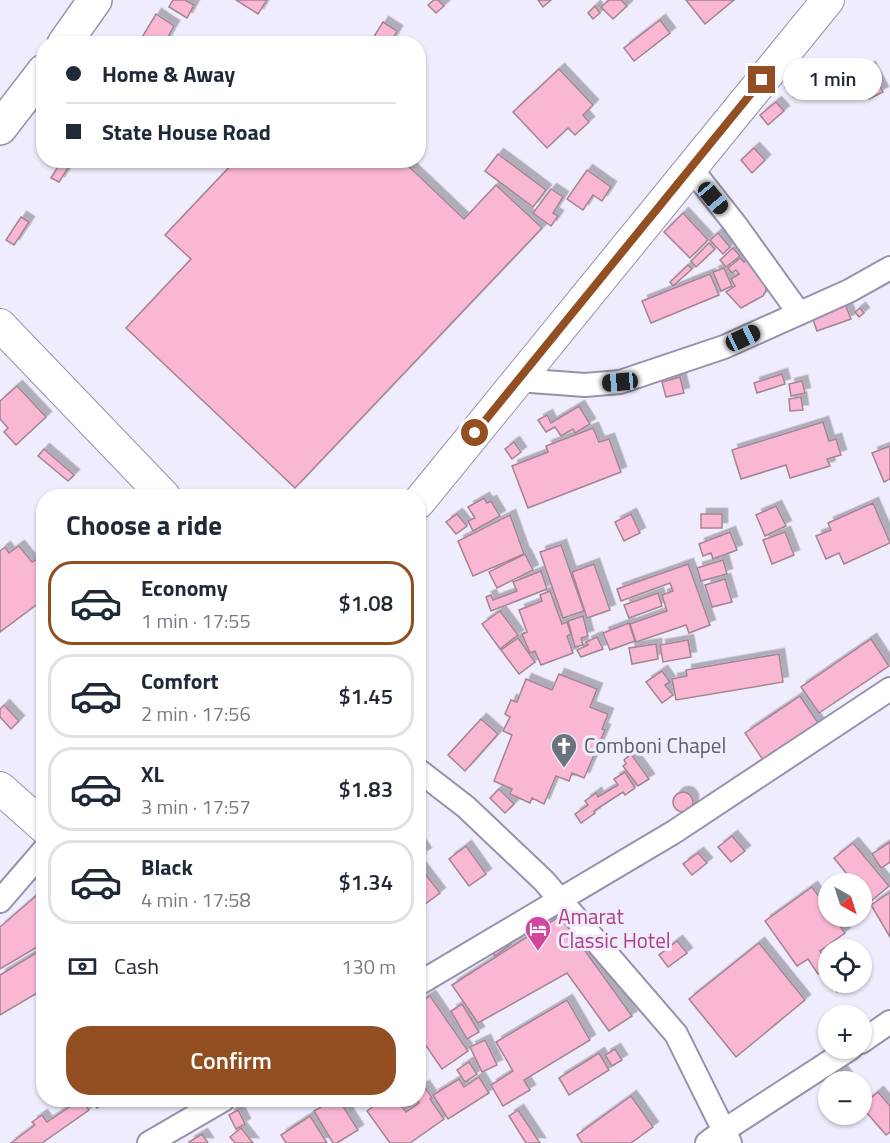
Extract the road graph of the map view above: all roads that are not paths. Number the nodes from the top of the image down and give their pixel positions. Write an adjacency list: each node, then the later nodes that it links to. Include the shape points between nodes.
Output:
1 (95, 0): 3 (main road)
2 (828, 0): 6 (main road)
3 (70, 36)
4 (36, 81): 5 (main road)
5 (0, 128)
6 (690, 167): 8 (street); 10 (main road)
7 (890, 268): 8 (street)
8 (799, 313): 10 (street, via 724,347 620,382 585,386)
9 (0, 326): 11 (main road)
10 (518, 380): 12 (main road)
11 (157, 489)
12 (426, 493)
13 (890, 689): 18 (street, via 674,832)
14 (426, 776): 18 (street, via 498,836)
15 (0, 788): 16 (main road)
16 (36, 820)
17 (36, 859): 19 (street)
18 (559, 900): 20 (street); 25 (street, via 676,1034)
19 (0, 901)
20 (426, 979)
21 (890, 1022): 22 (street)
22 (872, 1034)
23 (835, 1059): 25 (street)
24 (211, 1107): 26 (street)
25 (720, 1139)
26 (149, 1143)

